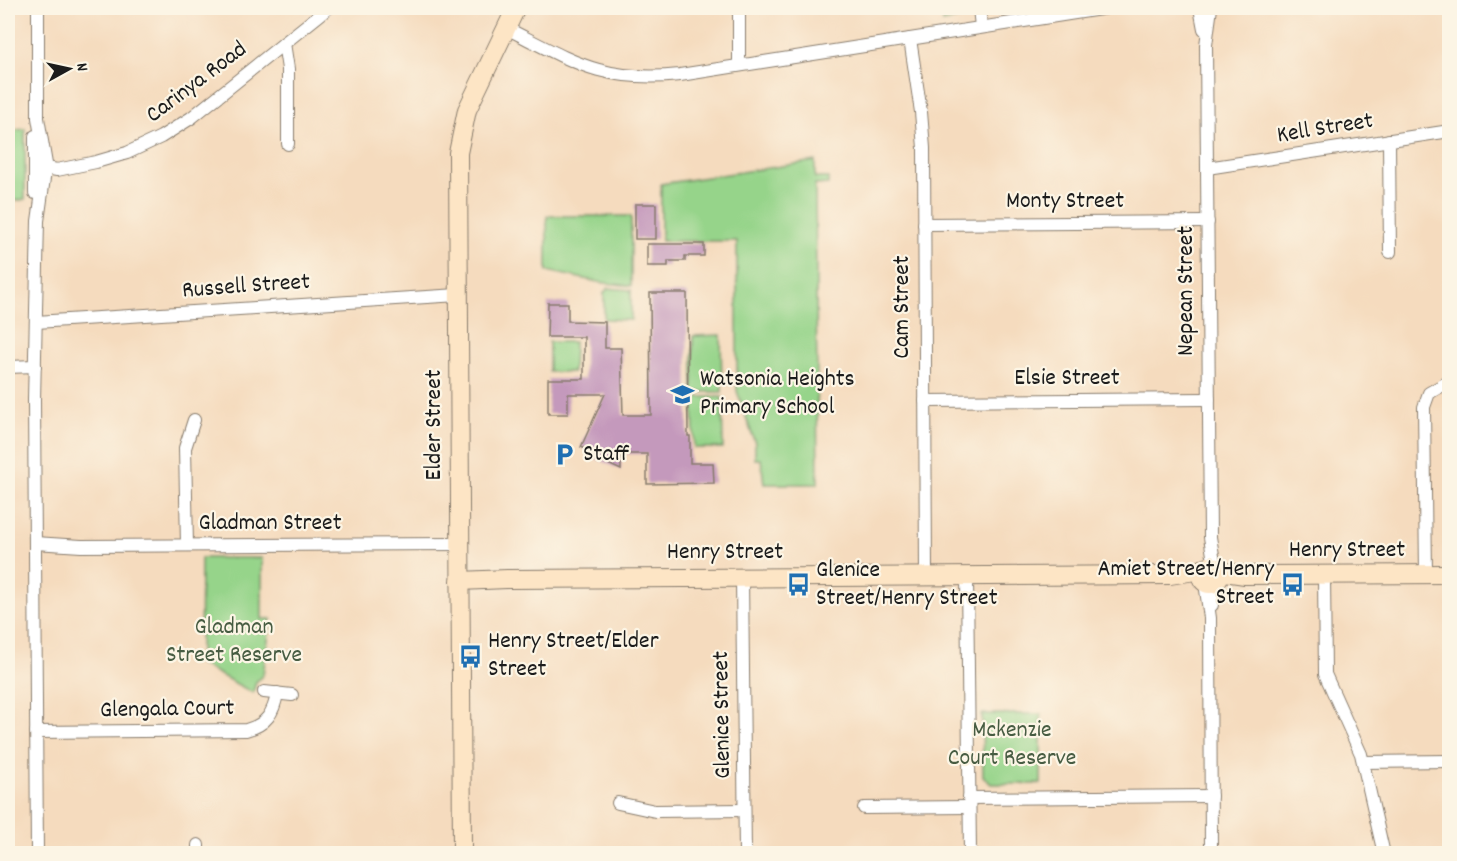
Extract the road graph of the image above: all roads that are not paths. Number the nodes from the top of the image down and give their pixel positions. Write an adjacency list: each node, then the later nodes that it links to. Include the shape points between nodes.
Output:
1 (38, 8): 18 (street, via 35,140)
2 (328, 8): 12 (street, Carinya Road)
3 (516, 8): 10 (street, Elder Street)
4 (739, 8): 14 (street)
5 (979, 8): 9 (street)
6 (1107, 8): 9 (street)
7 (1200, 8): 13 (street, Nepean Street)
8 (1211, 8): 13 (street, Nepean Street)
9 (981, 27): 11 (street)
10 (506, 28): 14 (street, via 578,64 613,75 659,77); 23 (street, Elder Street, via 471,101 459,142)
11 (910, 39): 14 (street); 21 (street, Cam Street, via 923,131)
12 (284, 43): 17 (street); 18 (street, Carinya Road, via 169,133 127,153 78,165)
13 (1206, 45): 19 (street, Nepean Street)
14 (739, 65)
15 (1449, 130): 16 (street, Kell Street)
16 (1389, 140): 19 (street, Kell Street); 22 (street)
17 (288, 144)
18 (43, 166): 24 (street, via 35,197)
19 (1207, 168): 20 (street, Nepean Street)
20 (1208, 222): 21 (street, Monty Street); 28 (street, Nepean Street)
21 (924, 224): 29 (street, Cam Street)
22 (1390, 252)
23 (458, 295): 24 (street, Russell Street); 31 (street, Elder Street)
24 (36, 322): 25 (street)
25 (35, 366): 26 (street); 33 (street)
26 (8, 367)
27 (1449, 381): 34 (street, via 1429,393 1424,407)
28 (1209, 399): 29 (street, Elsie Street); 36 (street, Nepean Street)
29 (925, 401): 38 (street, Cam Street)
30 (194, 420): 32 (street, via 185,448)
31 (460, 544): 32 (street, Gladman Street); 41 (street, Elder Street)
32 (187, 545): 33 (street, Gladman Street)
33 (35, 547): 45 (street)
34 (1426, 574): 35 (street, Henry Street); 37 (street, Henry Street)
35 (1449, 574)
36 (1210, 575): 37 (street, Henry Street); 39 (street, Henry Street); 48 (street, Nepean Street)
37 (1324, 575): 47 (street, via 1325,674)
38 (926, 576): 39 (street, Henry Street); 40 (street, Henry Street)
39 (966, 576): 50 (street)
40 (742, 577): 41 (street, Henry Street); 52 (street, Glenice Street)
41 (460, 581): 54 (street, Elder Street)
42 (264, 692): 43 (street, Glengala Court)
43 (277, 693): 44 (street, Glengala Court); 45 (street, Glengala Court, via 270,716 258,727 246,730)
44 (292, 695)
45 (36, 732): 53 (street)
46 (1449, 761): 47 (street)
47 (1364, 762): 58 (street)
48 (1211, 796): 50 (street); 57 (street, Nepean Street)
49 (618, 803): 52 (street, via 655,811)
50 (969, 803): 51 (street); 56 (street)
51 (864, 808)
52 (744, 810): 55 (street, Glenice Street)
53 (37, 854)
54 (462, 854)
55 (745, 854)
56 (970, 854)
57 (1212, 854)
58 (1384, 854)

